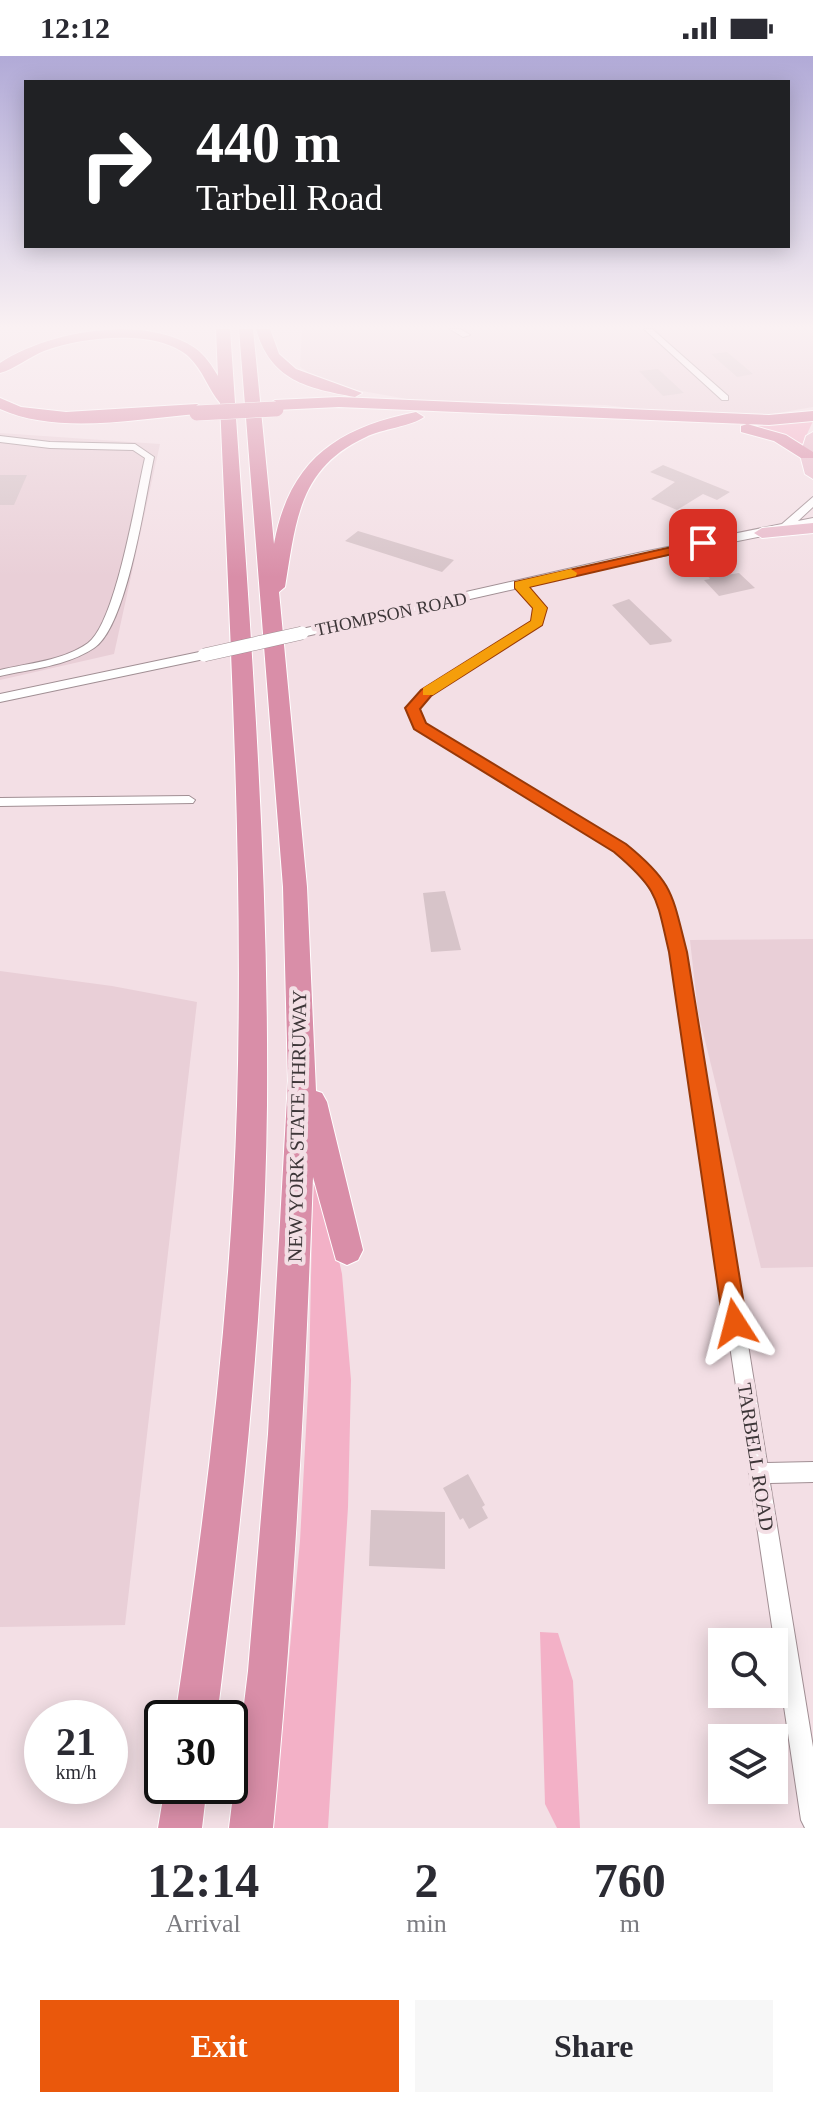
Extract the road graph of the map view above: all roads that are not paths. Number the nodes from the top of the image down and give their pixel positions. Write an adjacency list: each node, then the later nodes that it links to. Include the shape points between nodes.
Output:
1 (7, 412): 4 (highway, via 60,420)
2 (19, 412): 3 (highway, via 57,416)
3 (178, 412)
4 (186, 412)
5 (227, 412): 29 (highway, via 253,966 252,1107 234,1387)
6 (253, 412): 20 (highway, NEW YORK STATE THRUWAY)
7 (496, 412): 9 (highway, bridge)
8 (520, 412): 9 (highway)
9 (533, 413): 10 (highway, via 769,420); 13 (highway, via 753,430 780,438); 20 (highway, via 394,420 356,434 331,451 292,503)
10 (813, 414)
11 (813, 436): 13 (main road)
12 (0, 439): 21 (street, via 135,447 150,457 113,609 100,638 71,655)
13 (807, 455): 14 (main road)
14 (813, 474)
15 (813, 501): 17 (street, THOMPSON ROAD)
16 (813, 525): 17 (street, THOMPSON ROAD); 18 (main road)
17 (783, 528): 18 (street, THOMPSON ROAD)
18 (762, 533): 19 (street, THOMPSON ROAD)
19 (520, 585): 22 (street, THOMPSON ROAD, bridge); 28 (street, TARBELL ROAD, via 540,608 538,622 426,693 412,708 413,715 419,725 620,848 663,892 678,952)
20 (271, 621): 25 (highway, NEW YORK STATE THRUWAY, via 295,887)
21 (0, 673)
22 (0, 698)
23 (189, 800): 24 (street)
24 (0, 802)
25 (301, 1036): 26 (highway, via 320,1145); 33 (highway, NEW YORK STATE THRUWAY, via 286,1434)
26 (347, 1250)
27 (813, 1472): 28 (street)
28 (758, 1473): 31 (street, TARBELL ROAD)
29 (198, 1700)
30 (183, 1804): 32 (highway)
31 (813, 1820)
32 (180, 1828)
33 (251, 1828)

